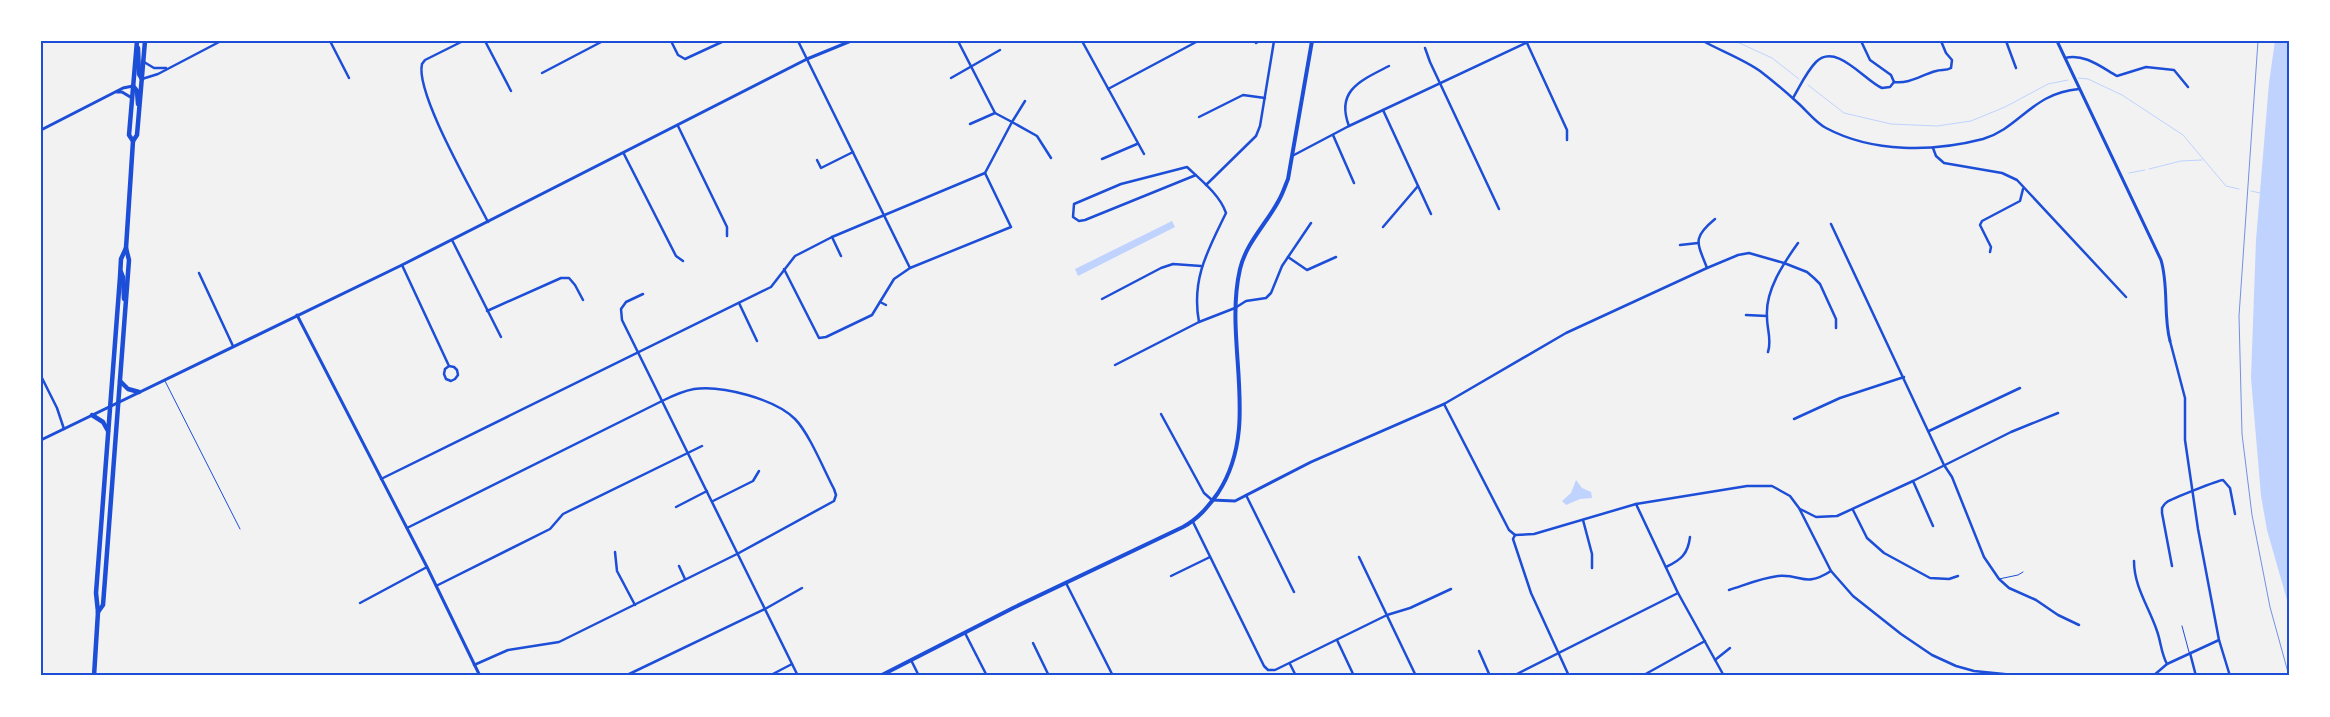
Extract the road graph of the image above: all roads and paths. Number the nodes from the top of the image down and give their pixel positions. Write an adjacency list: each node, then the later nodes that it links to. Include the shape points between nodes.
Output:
1 (145, 41): 30 (highway)
2 (221, 41): 33 (street)
3 (330, 41): 36 (street)
4 (463, 41): 25 (street)
5 (485, 41): 46 (street)
6 (603, 41): 35 (street)
7 (671, 41): 8 (street, via 683,59 692,58)
8 (724, 41)
9 (798, 41): 29 (street)
10 (851, 41): 29 (street)
11 (958, 41): 32 (street)
12 (1082, 41): 43 (street)
13 (1198, 41): 43 (street)
14 (1274, 41): 48 (street)
15 (1312, 41): 68 (main road)
16 (1702, 41): 49 (street, via 1758,70)
17 (1861, 41): 39 (street, via 1870,60 1891,75)
18 (1941, 41): 39 (street, via 1952,60 1951,68 1910,81)
19 (2006, 41): 34 (street)
20 (2057, 41): 28 (street)
21 (2148, 41): 22 (lane)
22 (2161, 41)
23 (137, 42): 38 (highway); 41 (highway)
24 (1529, 42): 40 (street); 61 (street, via 1567,130)
25 (456, 43): 82 (street, via 426,60 420,69 429,102)
26 (1425, 48): 40 (street)
27 (1000, 50): 32 (street)
28 (2065, 58): 42 (street, via 2074,56 2088,60 2117,76 2146,67 2174,70); 44 (street)
29 (807, 59): 57 (street); 65 (street)
30 (144, 62): 33 (street, via 154,68); 38 (highway)
31 (1389, 66): 58 (street, via 1350,91 1344,112)
32 (972, 67): 37 (street); 53 (street)
33 (167, 68): 38 (street)
34 (2016, 68)
35 (542, 73)
36 (349, 78)
37 (952, 78)
38 (142, 79): 51 (highway)
39 (1894, 82): 49 (street, via 1890,87 1882,88 1842,58 1823,57 1816,62)
40 (1441, 83): 52 (street); 78 (street)
41 (133, 86): 45 (street); 47 (highway); 51 (highway)
42 (2188, 87)
43 (1108, 89): 63 (street)
44 (2079, 89): 64 (street, via 2042,99 1989,137); 123 (street, via 2161,260)
45 (117, 92): 47 (street); 59 (street)
46 (512, 92)
47 (132, 98): 62 (highway, via 129,135)
48 (1265, 98): 54 (street, via 1243,95); 75 (street, via 1256,136)
49 (1793, 98): 64 (street, via 1824,128 1851,139 1886,146)
50 (1025, 100): 55 (street)
51 (140, 108): 62 (highway, via 137,135)
52 (1383, 110): 58 (street); 76 (street)
53 (995, 113): 55 (street); 56 (street)
54 (1199, 117)
55 (1012, 122): 69 (street, via 1037,136); 72 (street)
56 (970, 124)
57 (678, 126): 66 (street); 86 (street, via 727,227)
58 (1350, 126): 60 (street)
59 (41, 130)
60 (1333, 135): 68 (street); 74 (street)
61 (1567, 140)
62 (133, 141): 92 (highway)
63 (1138, 144): 67 (street); 70 (street)
64 (1933, 148): 77 (street, via 1944,163 2002,173 2017,180)
65 (853, 152): 71 (street, via 821,168); 80 (street)
66 (624, 154): 82 (street); 97 (street, via 676,256)
67 (1144, 154)
68 (1294, 155): 114 (main road, via 1279,200 1245,253)
69 (1051, 158)
70 (1102, 159)
71 (817, 160)
72 (984, 173): 80 (street); 101 (street, via 1010,227)
73 (1196, 176): 73 (street, via 1187,167 1122,184 1074,204 1073,217 1085,220); 75 (street)
74 (1354, 183)
75 (1206, 185): 100 (street, via 1226,213)
76 (1418, 186): 79 (street); 85 (street)
77 (2023, 189): 93 (street, via 2020,201 1982,221 1980,225); 107 (street)
78 (1499, 209)
79 (1431, 214)
80 (884, 215): 87 (street); 101 (street)
81 (1715, 219): 89 (street, via 1702,230)
82 (488, 222): 88 (street)
83 (1311, 223): 95 (street)
84 (1831, 224): 130 (street)
85 (1383, 227)
86 (727, 236)
87 (832, 237): 94 (street); 103 (street, via 794,256)
88 (452, 240): 99 (street); 115 (street)
89 (1698, 243): 91 (street); 102 (street)
90 (1798, 243): 98 (street)
91 (1680, 245)
92 (126, 248): 104 (highway); 110 (highway)
93 (1990, 252)
94 (841, 256)
95 (1288, 257): 96 (street, via 1307,270); 114 (street, via 1266,298 1246,300)
96 (1336, 257)
97 (683, 261)
98 (1784, 263): 102 (street, via 1749,253); 118 (street, via 1769,297); 120 (street, via 1807,272 1820,284 1836,320)
99 (402, 265): 116 (street); 128 (street)
100 (1201, 266): 108 (street, via 1174,264 1161,268); 119 (street, via 1196,309)
101 (910, 268): 111 (street, via 894,279)
102 (1707, 268): 137 (street, via 1566,333)
103 (784, 269): 111 (street, via 819,338 872,315); 112 (street, via 771,287)
104 (120, 271): 110 (highway); 138 (highway)
105 (199, 273): 124 (street)
106 (643, 294): 125 (street, via 626,302 621,309 622,320)
107 (2126, 298)
108 (1102, 299)
109 (583, 300): 115 (street, via 569,278 561,278)
110 (125, 302): 131 (highway)
111 (880, 302): 113 (street)
112 (739, 303): 122 (street); 125 (street)
113 (886, 305)
114 (1235, 308): 119 (street); 156 (main road, via 1239,440 1232,468)
115 (487, 311): 121 (street)
116 (297, 315): 124 (street); 151 (street)
117 (1746, 315): 118 (street)
118 (1766, 316): 126 (street)
119 (1199, 322): 127 (street)
120 (1836, 328)
121 (501, 338)
122 (757, 341)
123 (2170, 342): 154 (street, via 2185,398 2185,440)
124 (234, 346): 132 (street)
125 (638, 352): 135 (street); 151 (street)
126 (1768, 352)
127 (1115, 365)
128 (449, 366): 128 (street, via 444,374 446,379 455,379 457,370)
129 (41, 376): 143 (street, via 58,408)
130 (1904, 377): 142 (street, via 1840,398); 144 (street)
131 (120, 380): 134 (highway, via 128,389); 136 (highway)
132 (165, 380): 134 (street); 167 (lane)
133 (2020, 388): 144 (street)
134 (139, 392): 136 (street)
135 (662, 401): 148 (street); 166 (street); 171 (street, via 693,389 720,390 739,393 786,411 796,420 834,489 834,501)
136 (118, 403): 138 (street); 196 (highway, via 103,605)
137 (1444, 404): 155 (street); 168 (street, via 1509,530)
138 (111, 406): 141 (street); 145 (highway)
139 (2058, 413): 149 (street, via 2010,432)
140 (1161, 414): 156 (street, via 1204,493)
141 (92, 415): 143 (street); 145 (highway, via 104,422)
142 (1794, 419)
143 (64, 429): 146 (street)
144 (1929, 431): 149 (street)
145 (108, 433): 196 (highway, via 96,599)
146 (41, 440)
147 (702, 446): 148 (street)
148 (688, 453): 153 (street); 187 (street, via 563,514 550,529)
149 (1944, 465): 152 (street); 185 (street, via 1952,477 1984,557)
150 (759, 471): 157 (street, via 753,481)
151 (381, 479): 166 (street)
152 (1913, 482): 161 (street); 165 (street)
153 (707, 491): 157 (street); 159 (street)
154 (2192, 492): 162 (street, via 2223,480 2230,488); 176 (street, via 2168,500 2162,508); 202 (street)
155 (1246, 495): 156 (street, via 1235,500); 191 (street)
156 (1212, 500): 164 (main road)
157 (713, 502): 171 (street)
158 (1636, 504): 160 (street, via 1760,485 1782,490); 163 (street); 179 (street)
159 (676, 506)
160 (1799, 508): 161 (street, via 1816,517 1826,518); 180 (street)
161 (1854, 510): 183 (street, via 1867,538 1884,553 1930,578 1949,580)
162 (2235, 514)
163 (1583, 520): 168 (street, via 1534,534); 178 (street, via 1592,554)
164 (1193, 522): 172 (street); 186 (main road)
165 (1933, 526)
166 (407, 528): 177 (street)
167 (240, 529)
168 (1515, 535): 207 (street, via 1513,539 1531,593)
169 (1690, 537): 179 (street, via 1684,556)
170 (615, 552): 194 (street, via 617,571)
171 (737, 554): 184 (street); 195 (street)
172 (1210, 557): 182 (street); 211 (street, via 1264,666 1275,670)
173 (1359, 557): 197 (street)
174 (2134, 561): 213 (street, via 2134,575)
175 (679, 566): 184 (street)
176 (2172, 566)
177 (426, 567): 187 (street); 193 (street)
178 (1592, 568)
179 (1666, 568): 192 (street)
180 (1831, 571): 190 (street, via 1816,580 1780,576); 233 (street, via 1860,602 1937,658 1965,669)
181 (2023, 572): 185 (lane)
182 (1171, 576)
183 (1958, 576)
184 (685, 579): 194 (street)
185 (1999, 579): 198 (street, via 2009,588)
186 (1066, 583): 200 (main road); 224 (street)
187 (436, 586): 214 (street)
188 (802, 588): 195 (street)
189 (1451, 589): 197 (street)
190 (1729, 590)
191 (1294, 592)
192 (1678, 593): 203 (street); 207 (street)
193 (360, 603)
194 (635, 605): 214 (street, via 559,642 508,650)
195 (765, 609): 212 (street); 217 (street)
196 (98, 612): 215 (highway)
197 (1387, 615): 201 (street); 227 (street)
198 (2079, 625)
199 (2182, 626): 208 (lane)
200 (965, 633): 209 (main road); 222 (street)
201 (1337, 640): 211 (street); 226 (street)
202 (2219, 640): 208 (street); 236 (street)
203 (1705, 641): 210 (street); 231 (street)
204 (1034, 643): 223 (street)
205 (1730, 648): 210 (street)
206 (1479, 652): 228 (street)
207 (1558, 653): 229 (street); 230 (street)
208 (2190, 653): 213 (street); 235 (street)
209 (911, 660): 220 (main road); 221 (street)
210 (1715, 660): 232 (street)
211 (1290, 663): 225 (street)
212 (792, 664): 218 (street); 219 (street)
213 (2167, 664): 234 (street)
214 (474, 665): 216 (street)
215 (94, 676)
216 (480, 676)
217 (625, 676)
218 (769, 676)
219 (798, 676)
220 (880, 676)
221 (919, 676)
222 (986, 676)
223 (1049, 676)
224 (1113, 676)
225 (1296, 676)
226 (1354, 676)
227 (1416, 676)
228 (1490, 676)
229 (1513, 676)
230 (1569, 676)
231 (1642, 676)
232 (1724, 676)
233 (2024, 676)
234 (2153, 676)
235 (2196, 676)
236 (2230, 676)

